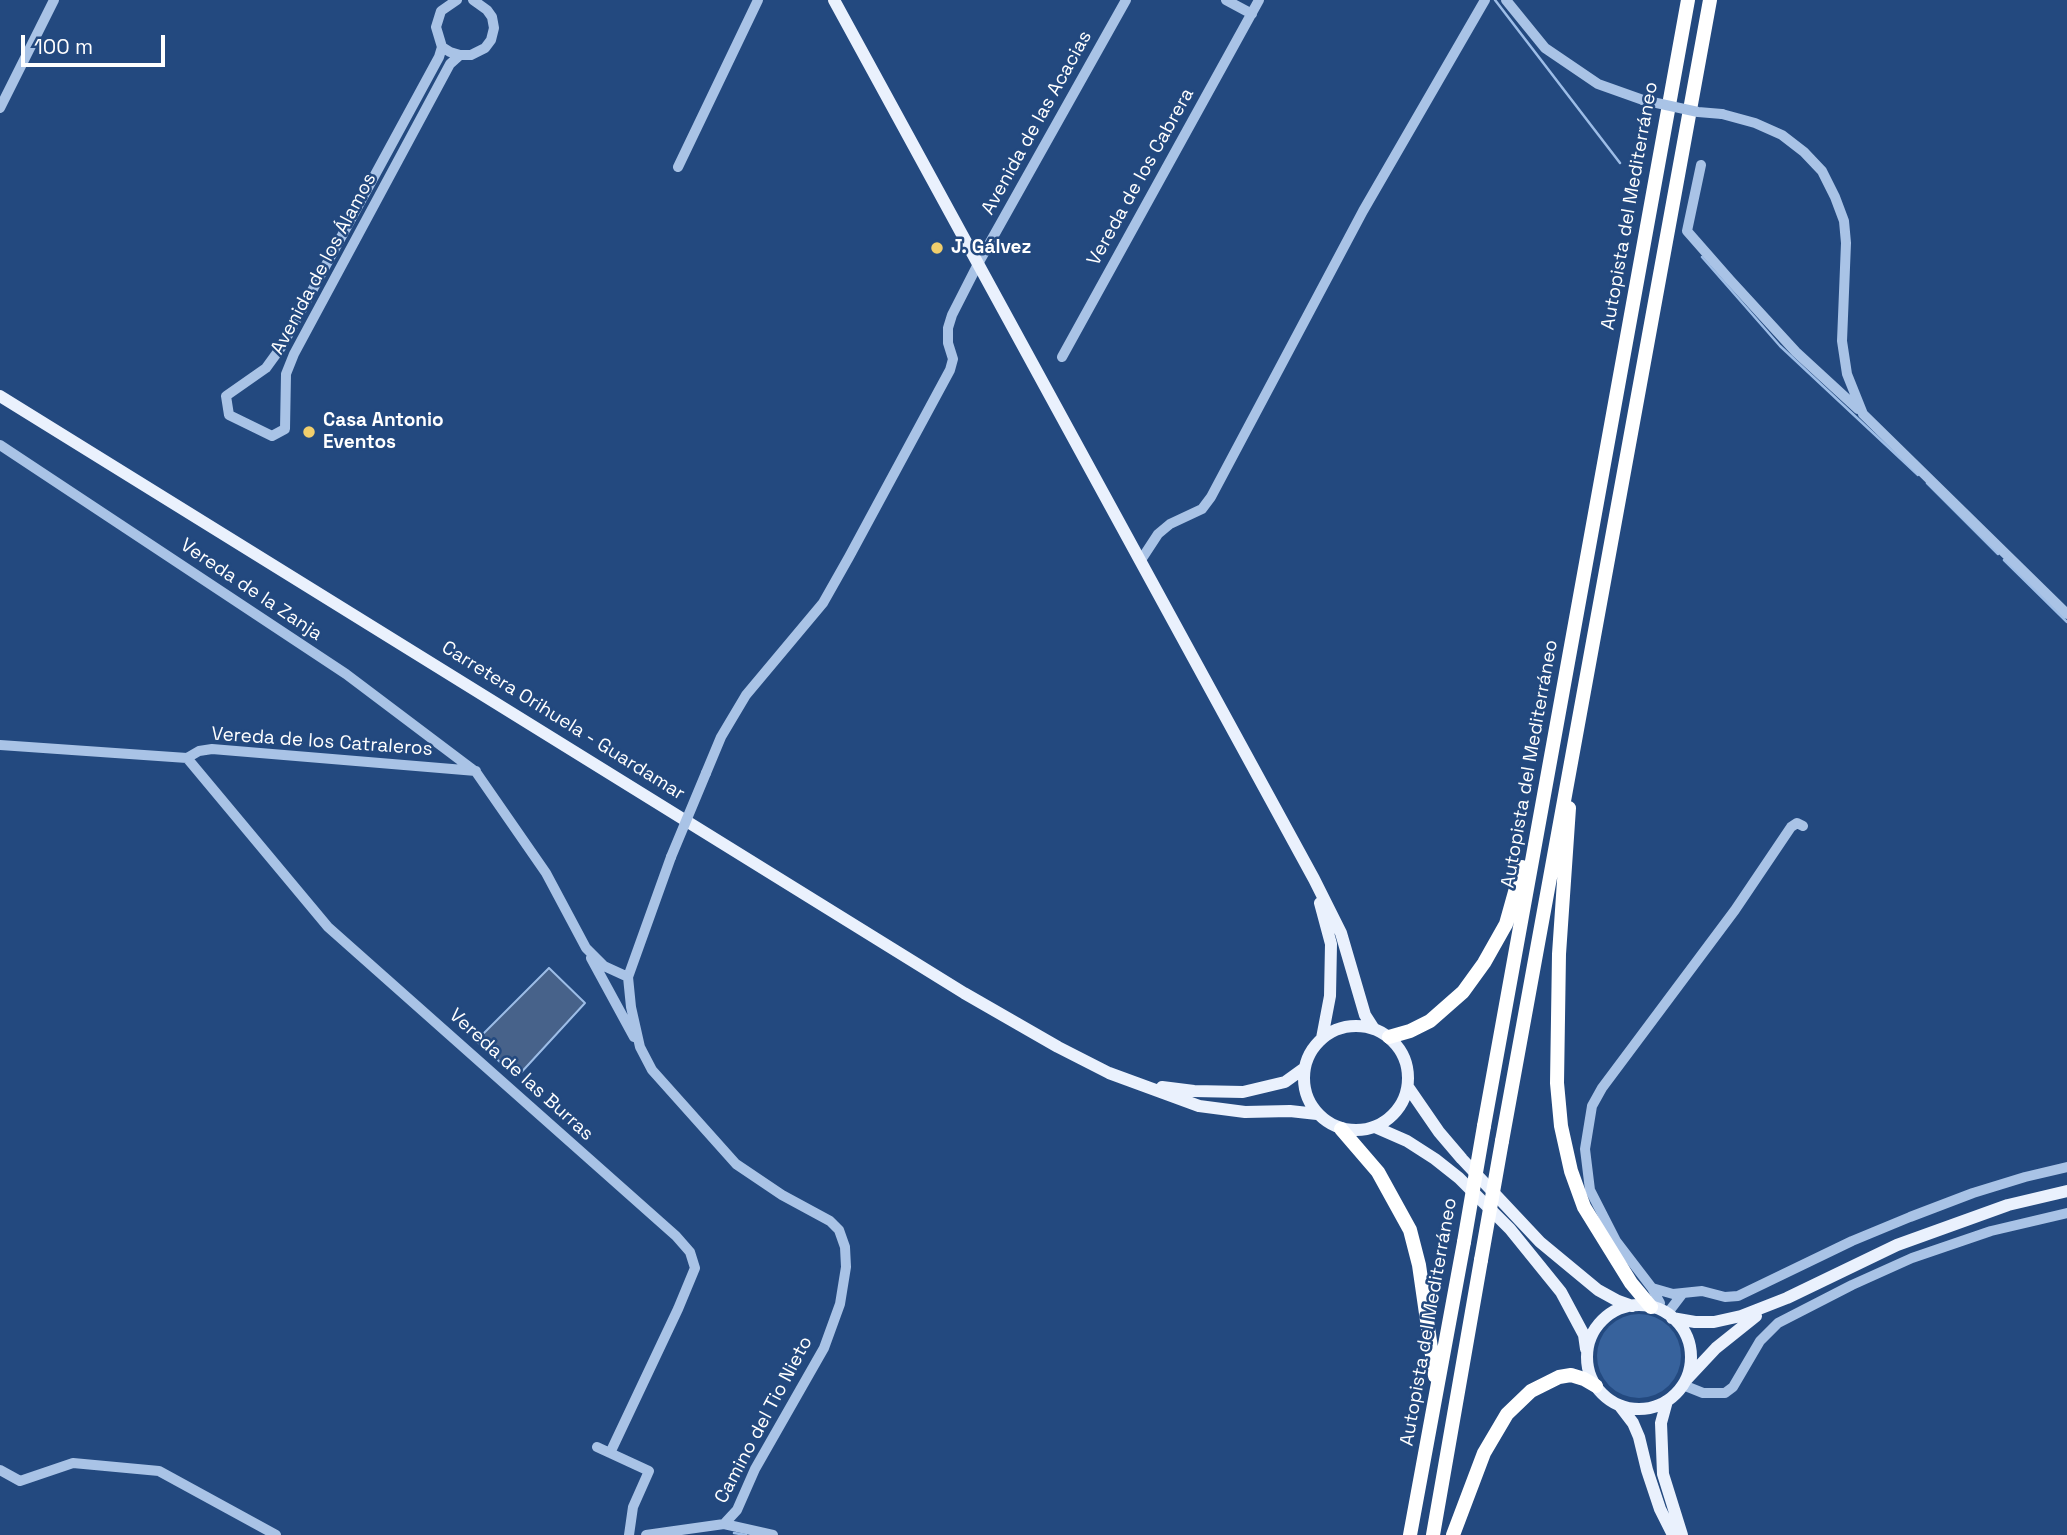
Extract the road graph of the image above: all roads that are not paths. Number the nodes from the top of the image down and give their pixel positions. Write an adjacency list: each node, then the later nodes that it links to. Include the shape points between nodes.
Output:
1 (54, 0): 17 (street)
2 (457, 0): 15 (street, via 445,6 437,20)
3 (472, 0): 13 (street)
4 (758, 0): 19 (street)
5 (834, 0): 20 (main road)
6 (1126, 0): 20 (street, Avenida de las Acacias)
7 (1226, 0): 14 (street)
8 (1259, 0): 14 (street, Vereda de los Cabrera)
9 (1485, 0): 25 (street, via 1363,211 1211,497 1202,509 1158,534)
10 (1506, 0): 23 (street, bridge, via 1545,48 1598,85 1643,100 1755,123 1782,135 1822,171 1844,221 1842,341 1847,374)
11 (1688, 0): 27 (highway, Autopista del Mediterráneo)
12 (1710, 0): 30 (highway, Autopista del Mediterráneo)
13 (489, 5): 16 (street, via 494,28 491,40 477,53)
14 (1252, 15): 21 (street, Vereda de los Cabrera)
15 (442, 47): 16 (street); 16 (street, Avenida de los Álamos, via 282,346 266,368 226,396 229,415 272,436 285,429 286,374 294,354 450,64)
16 (460, 55)
17 (0, 108)
18 (1701, 165): 23 (street, via 1688,231 1796,352)
19 (678, 167)
20 (979, 262): 25 (main road); 32 (street, Avenida de las Acacias, via 952,315 948,343 953,359 937,393 823,603 746,695)
21 (1062, 357)
22 (0, 396): 42 (main road, Carretera Orihuela - Guardamar, via 964,992)
23 (1863, 414): 26 (street)
24 (0, 445): 31 (street, Vereda de la Zanja, via 346,674)
25 (1141, 560): 34 (main road)
26 (2067, 614)
27 (1562, 696): 38 (highway, via 1506,924 1463,992 1430,1021); 58 (highway, Autopista del Mediterráneo, bridge)
28 (0, 745): 29 (street, Vereda de los Catraleros)
29 (187, 758): 31 (street, Vereda de los Catraleros, via 212,749); 62 (street, Vereda de las Burras, via 328,927 690,1252 695,1268)
30 (1570, 764): 54 (highway, via 1557,1022 1561,1126 1584,1207 1631,1283); 70 (highway, Autopista del Mediterráneo, bridge)
31 (476, 772): 35 (street, Camino del Tio Nieto, via 546,873)
32 (706, 773): 36 (street, Camino del Tio Nieto, bridge)
33 (1803, 826): 50 (street, via 1791,827 1592,1106 1585,1149 1590,1190 1616,1241)
34 (1314, 879): 37 (main road, via 1340,933 1365,1015); 39 (main road, via 1331,944 1330,996)
35 (586, 948): 36 (street, Camino del Tio Nieto, via 604,966); 40 (street, Camino del Tio Nieto)
36 (628, 977): 40 (street, Camino del Tio Nieto)
37 (1374, 1028): 38 (main road); 39 (main road, via 1338,1028)
38 (1389, 1037): 43 (main road, via 1408,1068)
39 (1322, 1038): 41 (main road)
40 (640, 1047): 64 (street, Camino del Tio Nieto, via 652,1070 736,1164 830,1221 845,1247 839,1304 824,1348 755,1469 737,1510)
41 (1303, 1069): 42 (main road, Carretera Orihuela - Guardamar, via 1285,1082 1265,1088 1220,1092 1160,1087); 44 (main road, via 1305,1093)
42 (1109, 1073): 44 (main road, Carretera Orihuela - Guardamar, via 1199,1106)
43 (1408, 1087): 45 (main road, via 1391,1118); 53 (main road, via 1447,1141 1540,1242 1598,1290)
44 (1317, 1115): 46 (main road)
45 (1376, 1128): 46 (main road); 55 (main road, via 1435,1159 1510,1228 1561,1292 1584,1335)
46 (1341, 1129): 58 (highway, via 1378,1172 1410,1230)
47 (2067, 1167): 51 (street, via 1986,1189 1910,1217 1738,1296 1702,1291)
48 (2067, 1191): 52 (main road, via 2008,1205 1897,1245)
49 (2067, 1213): 56 (street, via 1991,1231 1852,1285 1778,1324 1760,1341 1725,1393 1703,1393)
50 (1652, 1288): 51 (street); 54 (street)
51 (1678, 1294): 54 (street)
52 (1787, 1298): 54 (main road, via 1714,1322 1695,1322); 56 (main road, via 1745,1323)
53 (1633, 1306): 54 (main road); 55 (main road, via 1606,1317 1596,1328)
54 (1661, 1310): 56 (main road, via 1684,1331 1690,1347)
55 (1587, 1356): 57 (main road)
56 (1684, 1383): 59 (main road)
57 (1596, 1386): 60 (main road); 71 (highway, via 1571,1375 1559,1377 1531,1391 1507,1414 1483,1453)
58 (1437, 1388): 69 (highway, Autopista del Mediterráneo)
59 (1667, 1401): 60 (main road, via 1644,1408); 73 (main road, via 1660,1449)
60 (1620, 1406): 72 (main road, via 1639,1437 1660,1509)
61 (597, 1447): 62 (street)
62 (610, 1453): 66 (street, via 649,1471 633,1507)
63 (0, 1470): 65 (street, via 20,1481 73,1464 159,1471)
64 (724, 1524): 67 (street); 68 (street)
65 (276, 1535)
66 (629, 1535)
67 (646, 1535)
68 (773, 1535)
69 (1410, 1535)
70 (1433, 1535)
71 (1453, 1535)
72 (1674, 1535)
73 (1682, 1535)

